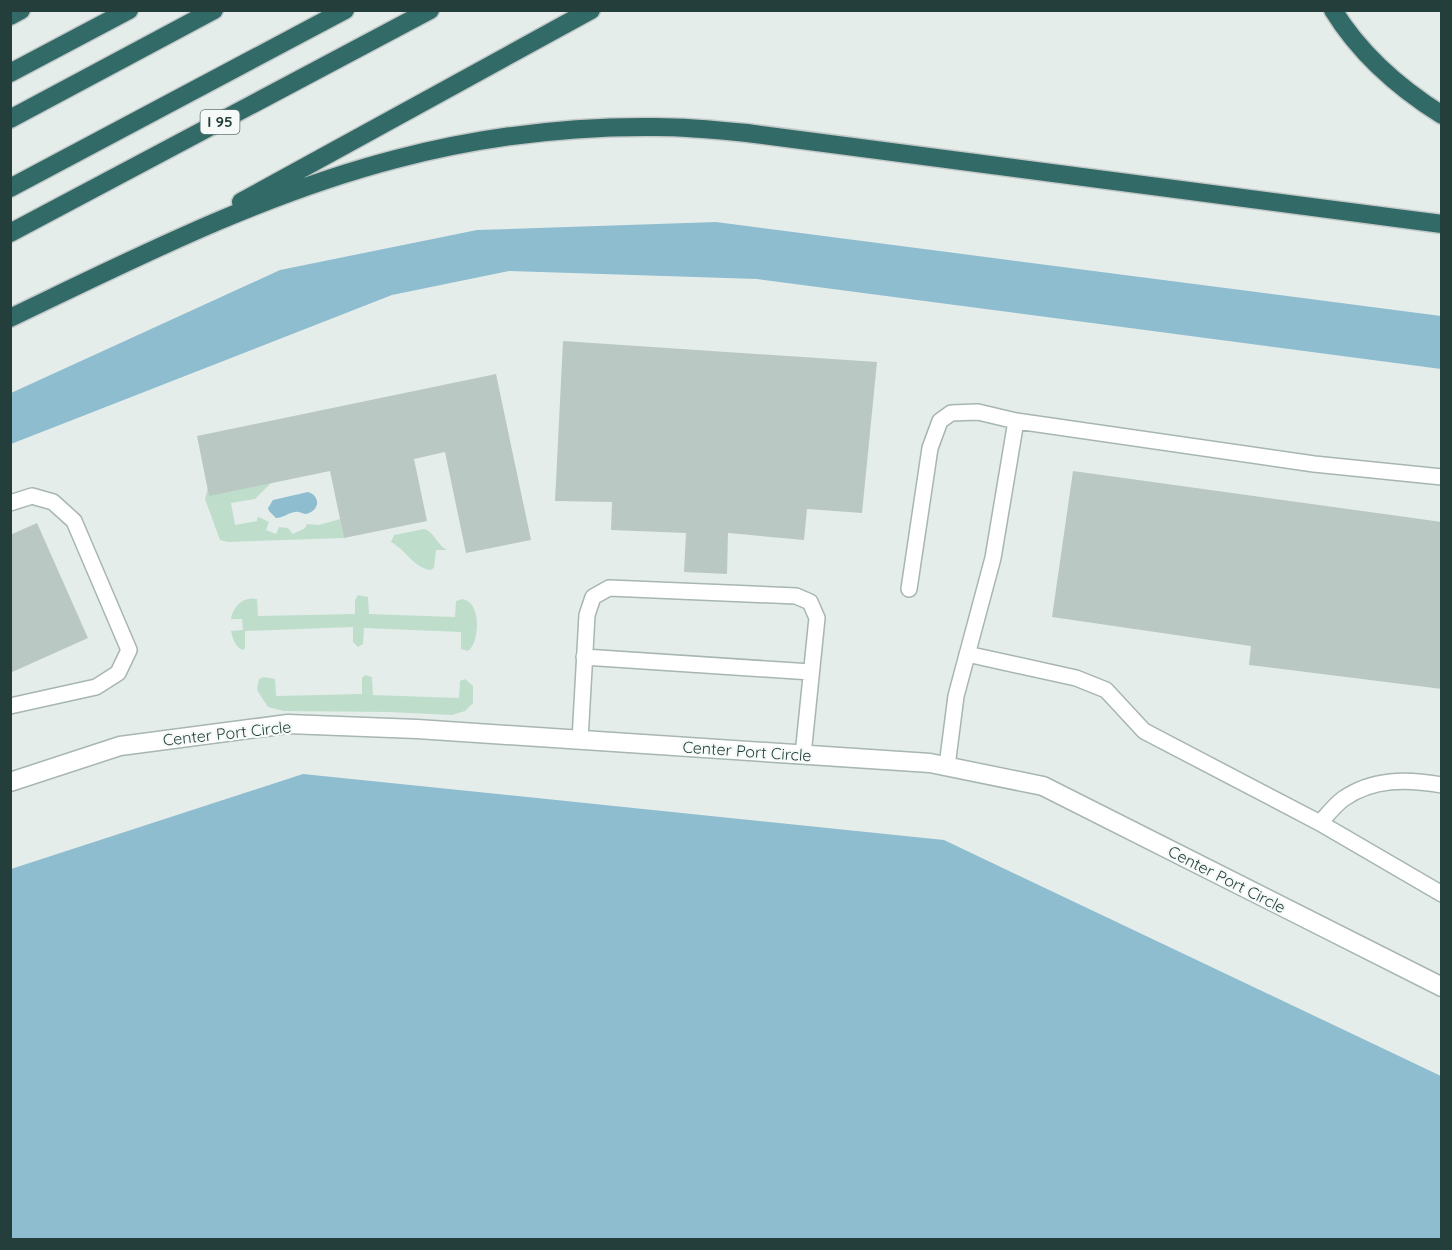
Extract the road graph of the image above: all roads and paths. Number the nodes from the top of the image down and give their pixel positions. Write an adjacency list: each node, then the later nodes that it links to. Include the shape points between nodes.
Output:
1 (21, 10): 8 (highway)
2 (129, 10): 9 (highway)
3 (214, 10): 11 (highway)
4 (345, 10): 12 (highway)
5 (430, 10): 14 (highway, I 95)
6 (591, 10): 15 (highway)
7 (1333, 10): 10 (highway, via 1379,67)
8 (10, 16)
9 (10, 73)
10 (1442, 115)
11 (10, 119)
12 (10, 188)
13 (1442, 224): 15 (highway, via 756,134 655,127 510,136 416,154 328,179)
14 (10, 233)
15 (185, 234): 16 (highway)
16 (10, 318)
17 (1016, 421): 18 (lane, via 1314,465); 20 (lane, via 978,412 951,412 940,421 930,448); 21 (lane, via 993,558)
18 (1442, 477)
19 (10, 503): 24 (lane, via 32,496 43,499 53,502 74,521 129,650 118,673 96,687)
20 (909, 589)
21 (967, 654): 27 (lane, via 956,696); 30 (lane, via 1076,678 1106,690 1144,731)
22 (584, 657): 23 (lane); 23 (lane, via 587,615 593,597 609,588 795,596 810,602 817,618); 25 (lane)
23 (811, 672): 26 (lane)
24 (10, 706)
25 (579, 740): 26 (street, Center Port Circle); 28 (street, Center Port Circle, via 288,724 120,746)
26 (803, 755): 27 (street, Center Port Circle)
27 (947, 766): 32 (street, Center Port Circle, via 1043,786)
28 (10, 782)
29 (1442, 786): 30 (lane, via 1410,780 1364,786 1341,801)
30 (1320, 823): 31 (lane)
31 (1442, 894)
32 (1442, 987)

